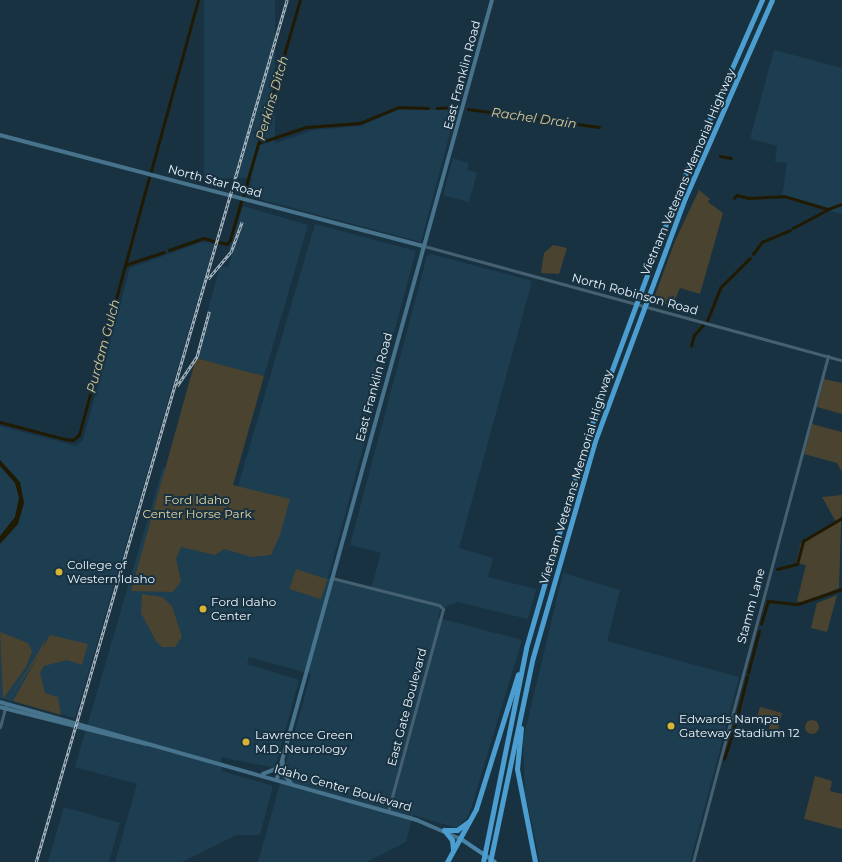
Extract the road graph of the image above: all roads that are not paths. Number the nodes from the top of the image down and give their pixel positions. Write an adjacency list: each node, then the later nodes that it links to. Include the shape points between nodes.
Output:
1 (492, 0): 5 (main road, East Franklin Road)
2 (762, 0): 9 (highway, Vietnam Veterans Memorial Highway, via 678,191 625,328 586,440)
3 (772, 0): 11 (highway, Vietnam Veterans Memorial Highway, via 685,198 617,376 591,456)
4 (0, 135): 5 (main road, North Star Road)
5 (424, 246): 6 (street, North Robinson Road); 8 (main road, East Franklin Road)
6 (828, 356): 7 (street, North Robinson Road); 30 (street, Stamm Lane)
7 (842, 360)
8 (334, 577): 15 (main road, East Franklin Road); 20 (street, East Gate Boulevard, via 442,607)
9 (526, 648): 21 (highway); 27 (highway, Vietnam Veterans Memorial Highway)
10 (0, 702): 12 (main road, Idaho Center Boulevard)
11 (523, 703): 25 (highway, via 517,769); 28 (highway, Vietnam Veterans Memorial Highway)
12 (6, 706): 13 (main road, Idaho Center Boulevard); 14 (street); 17 (main road, Idaho Center Boulevard)
13 (0, 707)
14 (0, 727)
15 (283, 760): 16 (main road, East Franklin Road); 19 (main road, via 285,775)
16 (281, 766): 17 (main road, via 275,772); 18 (main road, East Franklin Road)
17 (260, 775): 18 (main road, Idaho Center Boulevard)
18 (277, 779): 19 (main road, Idaho Center Boulevard)
19 (292, 784): 20 (main road, Idaho Center Boulevard)
20 (388, 812): 22 (main road, Idaho Center Boulevard)
21 (471, 819): 22 (highway, via 460,829); 23 (highway)
22 (444, 830): 23 (main road, Idaho Center Boulevard); 24 (highway, via 453,842)
23 (461, 839): 24 (highway); 29 (main road)
24 (451, 853): 26 (highway)
25 (534, 861)
26 (447, 862)
27 (483, 862)
28 (490, 862)
29 (495, 862)
30 (693, 862)

